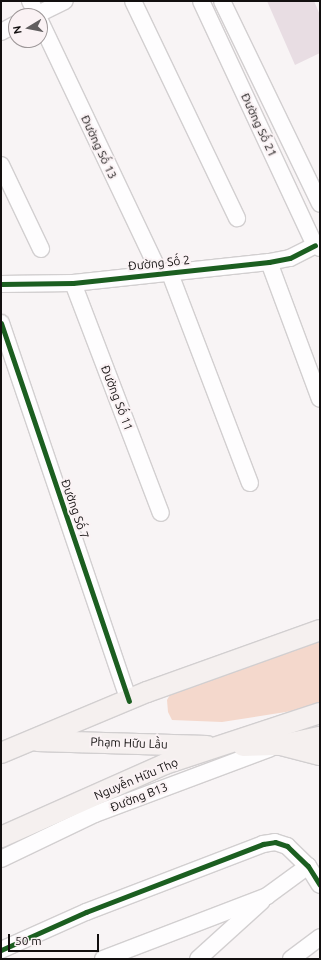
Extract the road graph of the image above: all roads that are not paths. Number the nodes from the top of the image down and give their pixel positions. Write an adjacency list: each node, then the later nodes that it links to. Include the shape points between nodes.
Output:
1 (65, 1): 5 (street)
2 (133, 1): 9 (street)
3 (201, 1): 10 (street, Đường Số 21)
4 (222, 1): 8 (street, Đường Số 21)
5 (48, 9)
6 (48, 38): 13 (street, Đường Số 13)
7 (1, 165): 11 (street)
8 (320, 204)
9 (237, 218)
10 (318, 246): 12 (street, Đường Số 2, via 290,258)
11 (41, 249)
12 (269, 262): 13 (street, Đường Số 2); 17 (street)
13 (164, 272): 14 (street, Đường Số 2); 18 (street, Đường Số 13)
14 (73, 283): 15 (street, Đường Số 2); 19 (street, Đường Số 11)
15 (1, 284)
16 (1, 323): 21 (street, Đường Số 7)
17 (320, 399)
18 (250, 483)
19 (161, 513)
20 (320, 630): 21 (main road)
21 (129, 700): 25 (main road)
22 (320, 713): 27 (main road, Nguyễn Hữu Thọ)
23 (320, 737): 26 (main road, Phạm Hữu Lầu)
24 (1, 740): 25 (main road, Phạm Hữu Lầu)
25 (29, 741): 27 (main road, Phạm Hữu Lầu); 28 (main road)
26 (281, 745): 27 (main road, Phạm Hữu Lầu); 29 (main road, Phạm Hữu Lầu); 31 (street, Đường B13, via 95,814)
27 (222, 747): 30 (main road, Nguyễn Hữu Thọ, via 165,764)
28 (1, 753)
29 (320, 755)
30 (1, 838)
31 (1, 859)
32 (308, 866): 33 (street); 34 (street); 38 (street, via 287,846 275,842 263,844 86,912)
33 (320, 885)
34 (267, 896): 35 (street); 36 (street)
35 (216, 915): 36 (street, via 226,922); 39 (street)
36 (228, 933): 40 (street)
37 (320, 937): 41 (street)
38 (1, 950)
39 (103, 959)
40 (198, 959)
41 (291, 959)

